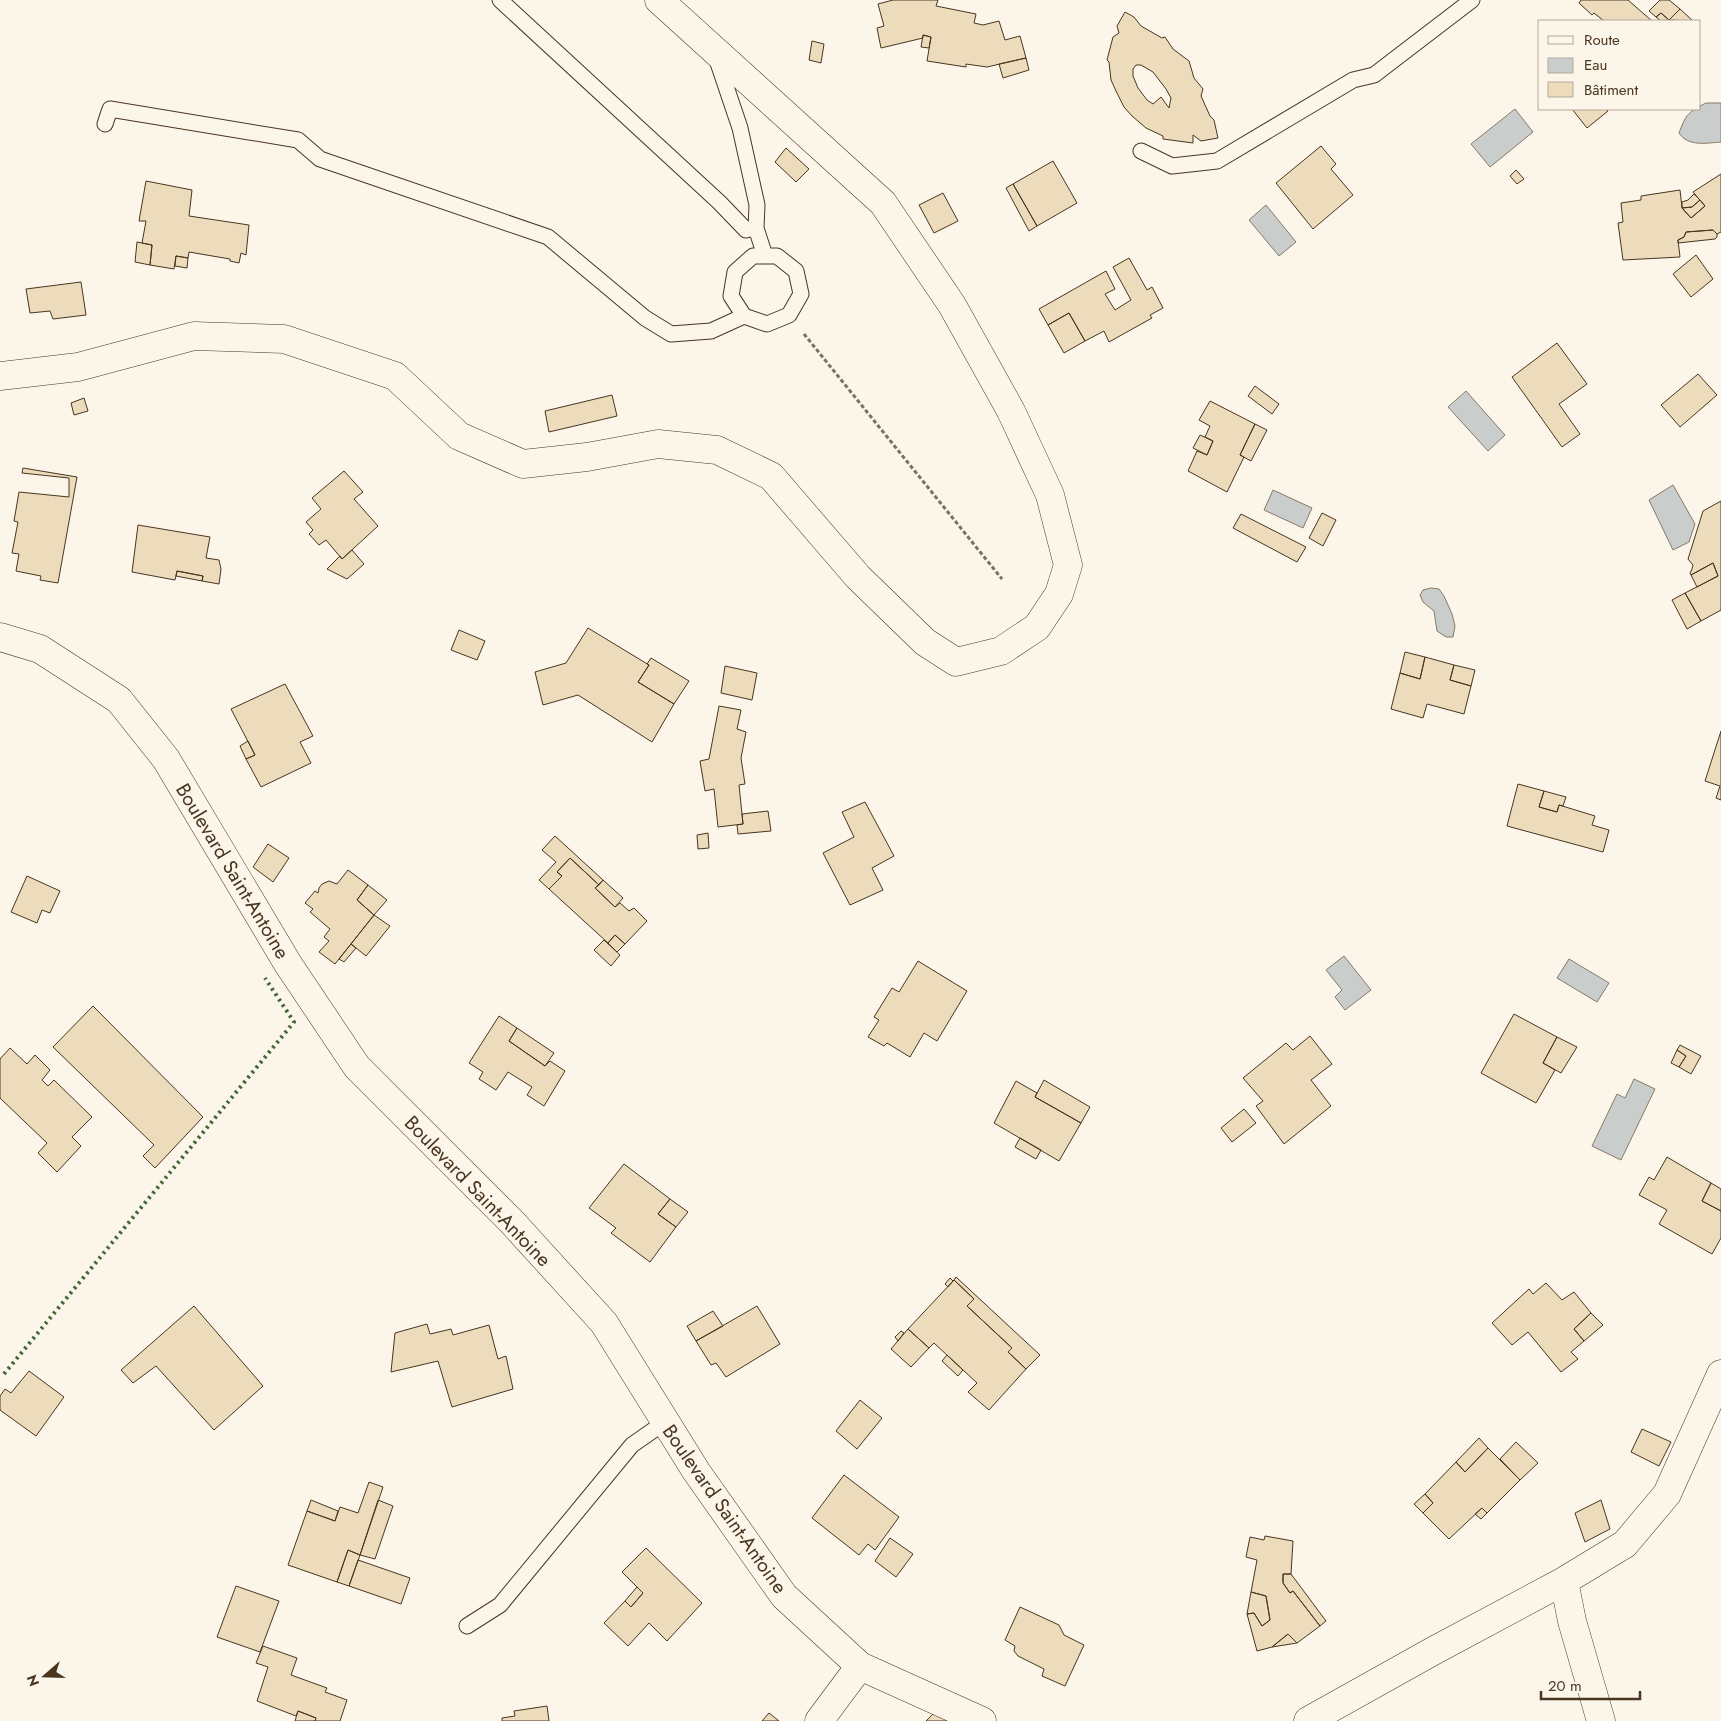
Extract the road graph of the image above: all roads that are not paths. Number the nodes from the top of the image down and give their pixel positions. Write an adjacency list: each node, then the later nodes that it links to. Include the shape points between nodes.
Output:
1 (500, 0): 7 (lane, via 746,230)
2 (659, 0): 4 (street)
3 (1472, 0): 6 (lane, via 1374,75 1353,80 1217,161 1172,166)
4 (714, 50): 7 (lane, via 740,128 757,206); 10 (street, via 883,203 952,304 1011,411 1050,495 1068,565 1059,594 1036,627 1001,651 956,662 925,642 858,577 771,476 718,450 658,444 523,464 459,436 395,376 284,339 194,336 78,366)
5 (105, 124): 9 (lane, via 110,110 298,140 320,159 548,237 670,334 711,331)
6 (1141, 152)
7 (756, 228): 8 (lane)
8 (765, 256): 9 (lane, via 753,256 735,272 732,296); 9 (lane, via 777,256 796,271 801,294 789,315 767,324)
9 (744, 316)
10 (0, 376)
11 (0, 637): 13 (street, Boulevard Saint-Antoine, via 40,649 118,700 166,760 288,964 357,1067 512,1222 604,1323)
12 (1721, 1374): 14 (street, via 1667,1494 1625,1544)
13 (665, 1422): 15 (lane, via 632,1445 500,1605); 16 (street, Boulevard Saint-Antoine, via 696,1472 784,1596)
14 (1564, 1581): 19 (street); 20 (street)
15 (467, 1626)
16 (860, 1666): 17 (street); 18 (street, Boulevard Saint-Antoine)
17 (819, 1721)
18 (982, 1721)
19 (1308, 1721)
20 (1601, 1721)

